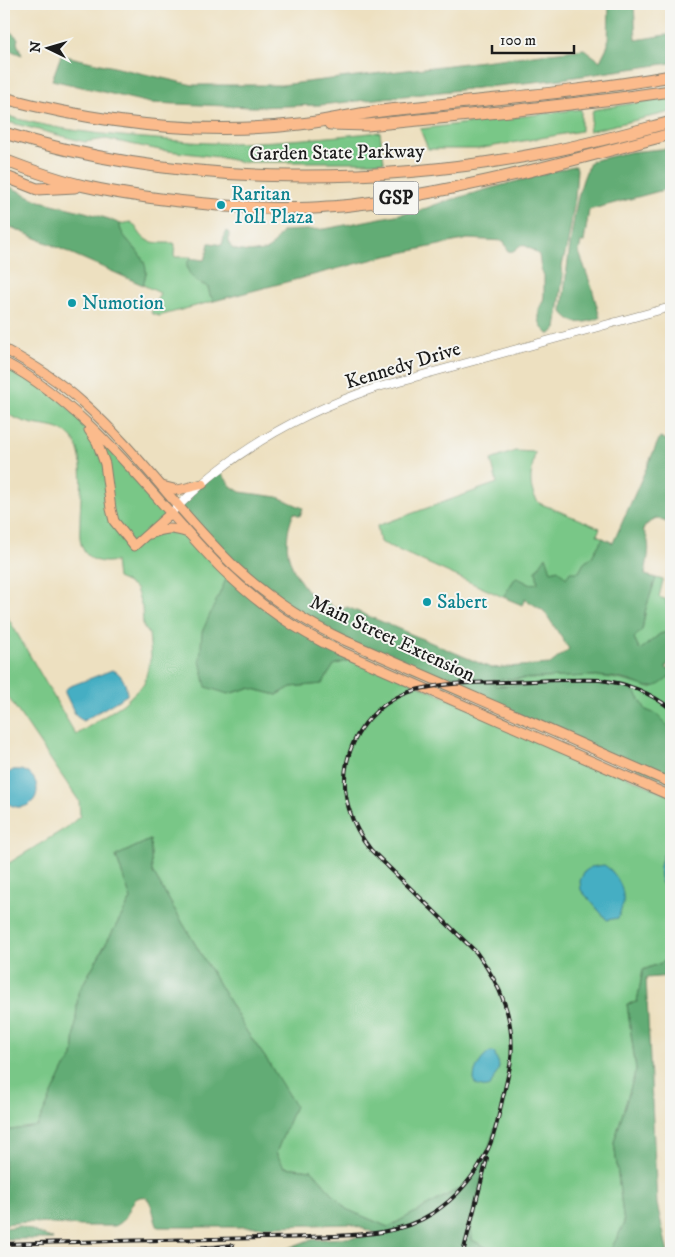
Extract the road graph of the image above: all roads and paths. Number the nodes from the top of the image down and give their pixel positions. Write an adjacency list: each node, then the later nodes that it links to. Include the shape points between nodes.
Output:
1 (671, 76): 5 (highway, Garden State Parkway)
2 (671, 91): 5 (highway, Garden State Parkway, via 565,106 367,125)
3 (4, 98): 5 (highway, Garden State Parkway, via 85,116 154,125 232,128)
4 (671, 122): 6 (highway, Garden State Parkway / GSP, via 559,150 483,163 411,172 330,176 211,172 135,163)
5 (300, 124)
6 (4, 133)
7 (671, 134): 10 (highway, Garden State Parkway / GSP, via 465,186 334,207 222,205)
8 (4, 160): 10 (highway, Garden State Parkway / GSP)
9 (4, 176): 10 (highway, via 37,189)
10 (84, 186)
11 (671, 307): 15 (street, Kennedy Drive, via 353,396 269,436)
12 (4, 349): 16 (main road, Main Street Extension, via 83,402)
13 (4, 362): 14 (main road, Main Street Extension)
14 (74, 410): 18 (main road, Main Street Extension); 20 (main road, via 99,446 117,525 134,546)
15 (203, 484): 16 (main road, via 178,490); 17 (street, Kennedy Drive)
16 (161, 485): 17 (main road, Main Street Extension)
17 (179, 505): 18 (street, Kennedy Drive); 21 (main road, Main Street Extension, via 243,574 283,606 317,627)
18 (170, 513): 19 (main road, Main Street Extension); 20 (main road)
19 (188, 533): 20 (main road, via 169,528); 22 (main road, Main Street Extension, via 246,592 312,637)
20 (145, 536)
21 (671, 783)
22 (671, 796)

